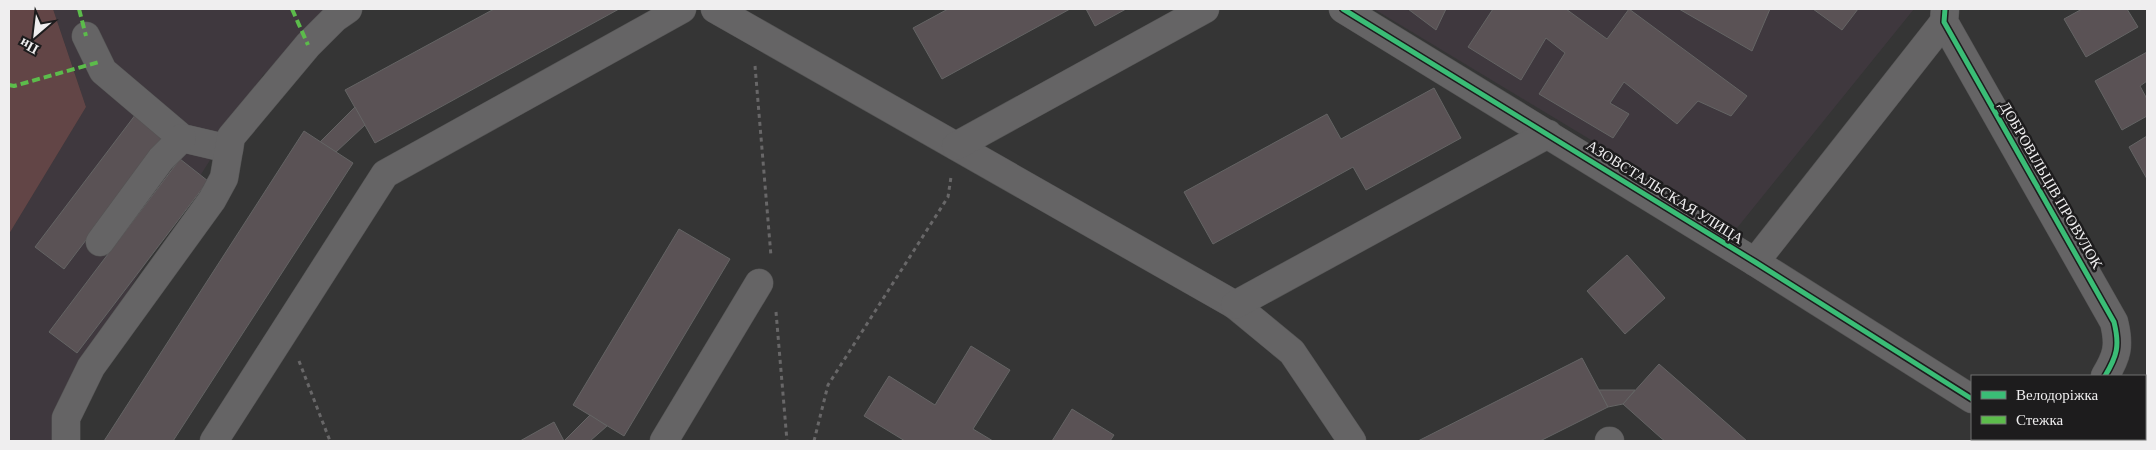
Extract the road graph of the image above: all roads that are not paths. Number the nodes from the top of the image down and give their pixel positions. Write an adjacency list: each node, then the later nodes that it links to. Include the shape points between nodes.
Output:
1 (348, 9): 11 (street, via 308,45 255,107 231,137)
2 (682, 9): 19 (street, via 384,174)
3 (715, 9): 10 (street)
4 (1205, 9): 10 (street)
5 (1343, 9): 8 (street, АЗОВСТАЛЬСКАЯ УЛИЦА)
6 (1945, 16): 13 (street); 16 (street, ДОБРОВІЛЬЦІВ ПРОВУЛОК, via 2114,322 2119,340 2115,360)
7 (86, 36): 9 (street, via 103,71)
8 (1548, 134): 13 (street, АЗОВСТАЛЬСКАЯ УЛИЦА); 15 (street)
9 (182, 138): 11 (street); 12 (street, via 161,159)
10 (956, 146): 15 (street)
11 (229, 149): 18 (street, via 224,178 212,200 92,367 66,418)
12 (100, 242)
13 (1755, 262): 17 (street, АЗОВСТАЛЬСКАЯ УЛИЦА)
14 (769, 282): 20 (street)
15 (1235, 305): 21 (street, via 1292,352)
16 (2106, 375)
17 (1971, 398)
18 (66, 441)
19 (214, 441)
20 (664, 441)
21 (1352, 441)

